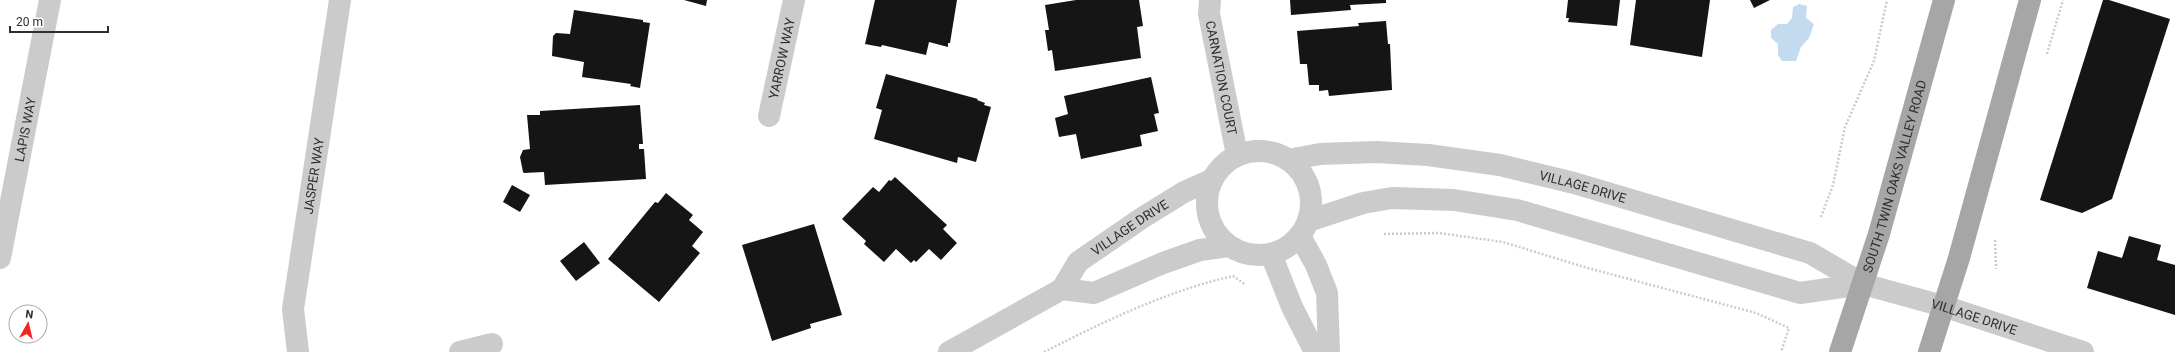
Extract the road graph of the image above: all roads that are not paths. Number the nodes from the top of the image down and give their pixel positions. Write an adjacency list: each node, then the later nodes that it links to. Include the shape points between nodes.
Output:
1 (50, 0): 14 (street, LAPIS WAY)
2 (340, 0): 19 (street, JASPER WAY, via 294,309)
3 (794, 0): 7 (street, YARROW WAY)
4 (1210, 0): 8 (street, CARNATION COURT, via 1209,14)
5 (1944, 0): 15 (main road, SOUTH TWIN OAKS VALLEY ROAD)
6 (2030, 0): 17 (main road)
7 (769, 116)
8 (1237, 155): 9 (street, via 1254,151 1272,152); 10 (street, via 1222,165)
9 (1288, 160): 11 (street, via 1299,169 1311,194 1312,208); 15 (street, VILLAGE DRIVE, via 1320,154 1376,152 1428,155 1500,165 1574,183 1810,253)
10 (1212, 180): 12 (street, via 1207,194 1206,209 1210,224); 16 (street, VILLAGE DRIVE, via 1172,199 1078,262)
11 (1304, 228): 13 (street, via 1287,248); 15 (street, VILLAGE DRIVE, via 1363,203 1392,198 1454,200 1517,210 1800,293); 23 (street, via 1327,294)
12 (1229, 246): 13 (street, via 1242,253); 16 (street, via 1200,250 1094,293)
13 (1271, 254): 22 (street, via 1292,307)
14 (0, 258)
15 (1863, 284): 17 (street, VILLAGE DRIVE); 24 (main road, SOUTH TWIN OAKS VALLEY ROAD)
16 (1062, 289): 21 (street)
17 (1944, 306): 25 (main road); 26 (street, VILLAGE DRIVE)
18 (492, 344): 20 (street)
19 (298, 352)
20 (460, 352)
21 (949, 352)
22 (1315, 352)
23 (1329, 352)
24 (1840, 352)
25 (1929, 352)
26 (2084, 352)

